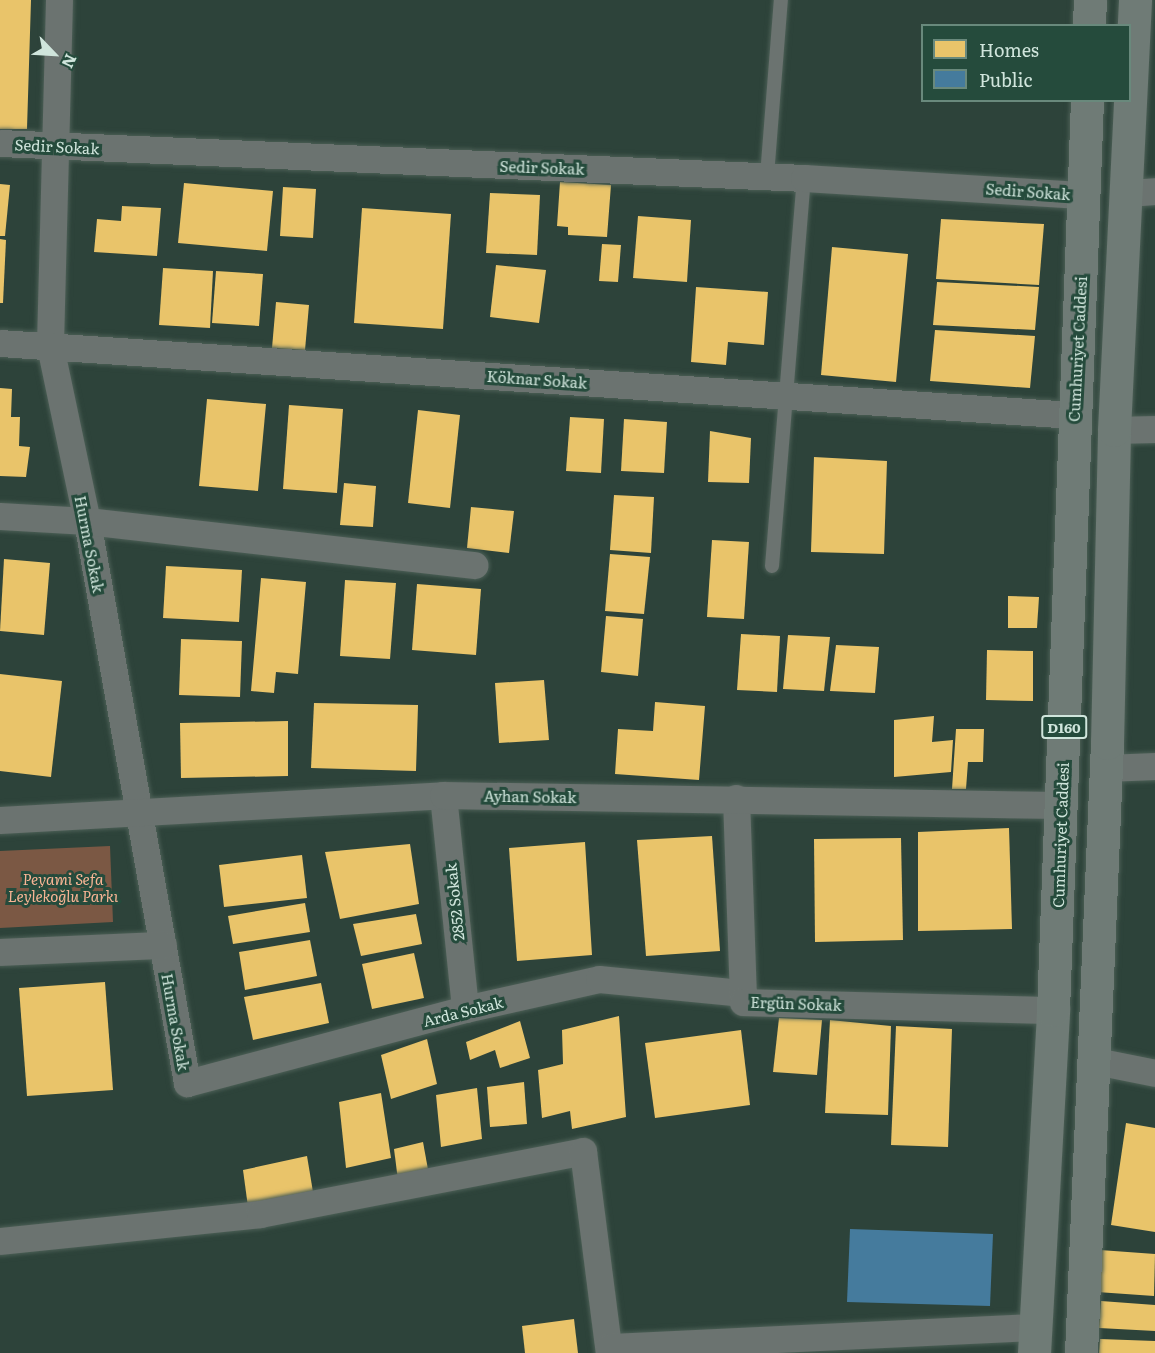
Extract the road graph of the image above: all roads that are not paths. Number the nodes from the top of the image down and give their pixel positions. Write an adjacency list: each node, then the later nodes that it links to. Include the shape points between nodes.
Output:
1 (59, 0): 8 (street, Hurma Sokak)
2 (781, 0): 9 (lane)
3 (1089, 0): 5 (main road)
4 (1135, 0): 11 (main road, D160)
5 (1089, 24)
6 (1087, 102): 12 (main road, Cumhuriyet Caddesi / D160)
7 (0, 143): 8 (street, Sedir Sokak)
8 (57, 146): 9 (street, Sedir Sokak); 14 (street, Hurma Sokak)
9 (767, 176): 10 (street, Sedir Sokak)
10 (804, 177): 12 (street, Sedir Sokak); 15 (lane)
11 (1141, 192): 18 (main road, D160)
12 (1084, 195): 16 (main road, Cumhuriyet Caddesi / D160)
13 (0, 343): 14 (street, Köknar Sokak)
14 (50, 346): 15 (street, Köknar Sokak); 20 (street, Hurma Sokak)
15 (785, 396): 16 (street, Köknar Sokak); 22 (lane)
16 (1074, 415): 27 (main road, Cumhuriyet Caddesi / D160)
17 (1155, 429): 18 (street)
18 (1114, 430): 24 (main road, D160)
19 (0, 516): 20 (street)
20 (87, 521): 21 (street); 28 (street, Hurma Sokak)
21 (475, 565)
22 (772, 566)
23 (1155, 766): 24 (street)
24 (1107, 768): 35 (main road, D160)
25 (442, 795): 26 (street, Ayhan Sokak); 28 (street, Ayhan Sokak); 33 (street, 2852 Sokak)
26 (736, 798): 27 (street, Ayhan Sokak); 32 (street, Ergün Sokak)
27 (1061, 805): 34 (main road, Cumhuriyet Caddesi / D160)
28 (139, 813): 29 (street, Ayhan Sokak); 30 (street, Hurma Sokak)
29 (0, 820)
30 (163, 945): 31 (street); 37 (street, Hurma Sokak)
31 (0, 952)
32 (743, 993): 33 (street, Arda Sokak, via 599,979); 34 (street, Ergün Sokak, via 743,1002)
33 (465, 1009): 37 (street, Arda Sokak)
34 (1053, 1010): 39 (main road, Cumhuriyet Caddesi / D160)
35 (1095, 1061): 36 (street); 41 (main road)
36 (1155, 1073)
37 (187, 1083)
38 (0, 1241): 40 (street, via 260,1214 583,1151)
39 (1035, 1340): 40 (street)
40 (609, 1350)
41 (1081, 1353)

